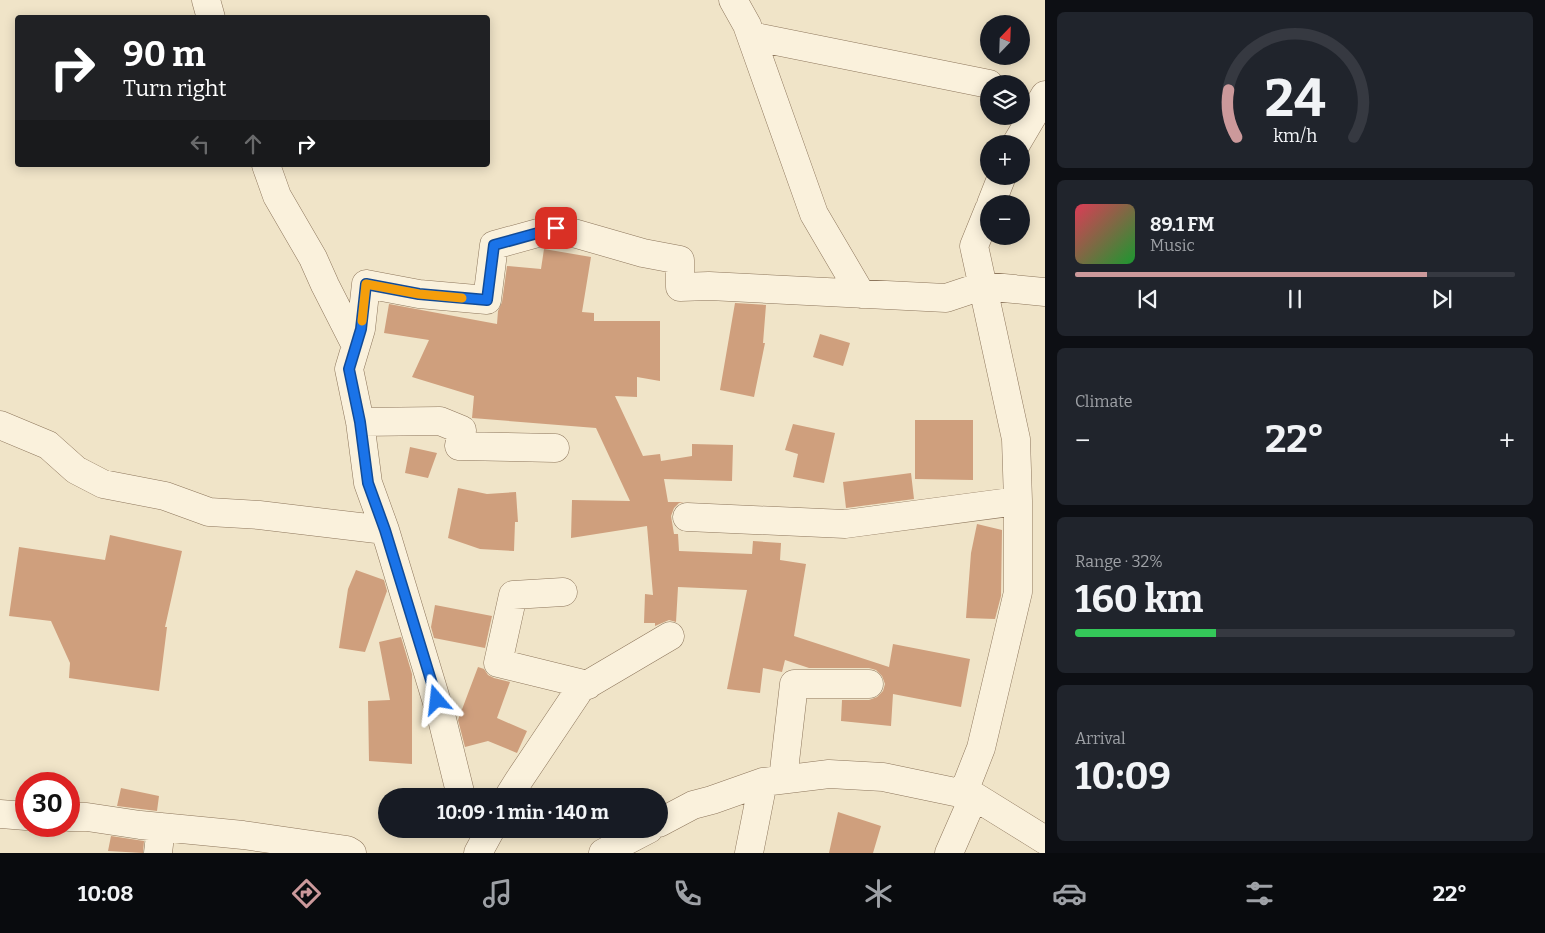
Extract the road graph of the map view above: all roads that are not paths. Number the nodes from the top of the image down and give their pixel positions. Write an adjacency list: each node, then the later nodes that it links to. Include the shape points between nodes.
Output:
1 (206, 0): 3 (street)
2 (733, 0): 4 (street)
3 (210, 15)
4 (751, 36): 5 (street); 13 (street, via 814,214)
5 (980, 82)
6 (1030, 92): 7 (street)
7 (1045, 95): 8 (street)
8 (1021, 135)
9 (267, 167): 14 (street, via 277,196 313,258)
10 (980, 231): 11 (street, via 974,246)
11 (982, 286): 12 (street); 13 (street, via 946,298); 18 (street, via 1016,439)
12 (1045, 292)
13 (861, 294): 14 (street, via 680,287 680,260 556,228 494,245 487,300 419,294 366,284)
14 (356, 346): 15 (street, via 349,369)
15 (360, 422): 17 (street, via 440,421 462,430 459,446); 20 (street, via 368,483)
16 (0, 425): 20 (street, via 48,445 76,470 103,484 165,496 209,512)
17 (555, 448)
18 (1018, 501): 19 (street, via 845,524); 28 (street, via 1018,592)
19 (687, 517)
20 (385, 530): 26 (street, via 442,719)
21 (563, 592): 23 (street, via 513,594 498,663)
22 (670, 636): 23 (street)
23 (588, 684): 27 (street, via 580,689)
24 (869, 684): 25 (street, via 794,684)
25 (773, 780): 28 (street, via 830,774 883,777); 32 (street, via 693,805); 41 (street)
26 (459, 788)
27 (514, 788)
28 (968, 795): 37 (street); 42 (street)
29 (0, 814): 30 (street)
30 (15, 815)
31 (80, 818): 36 (street)
32 (668, 818)
33 (471, 838): 39 (street)
34 (485, 838): 39 (street)
35 (631, 838): 40 (street)
36 (159, 840): 38 (street, via 243,835)
37 (1045, 840)
38 (352, 853)
39 (476, 853)
40 (603, 853)
41 (749, 853)
42 (949, 853)

